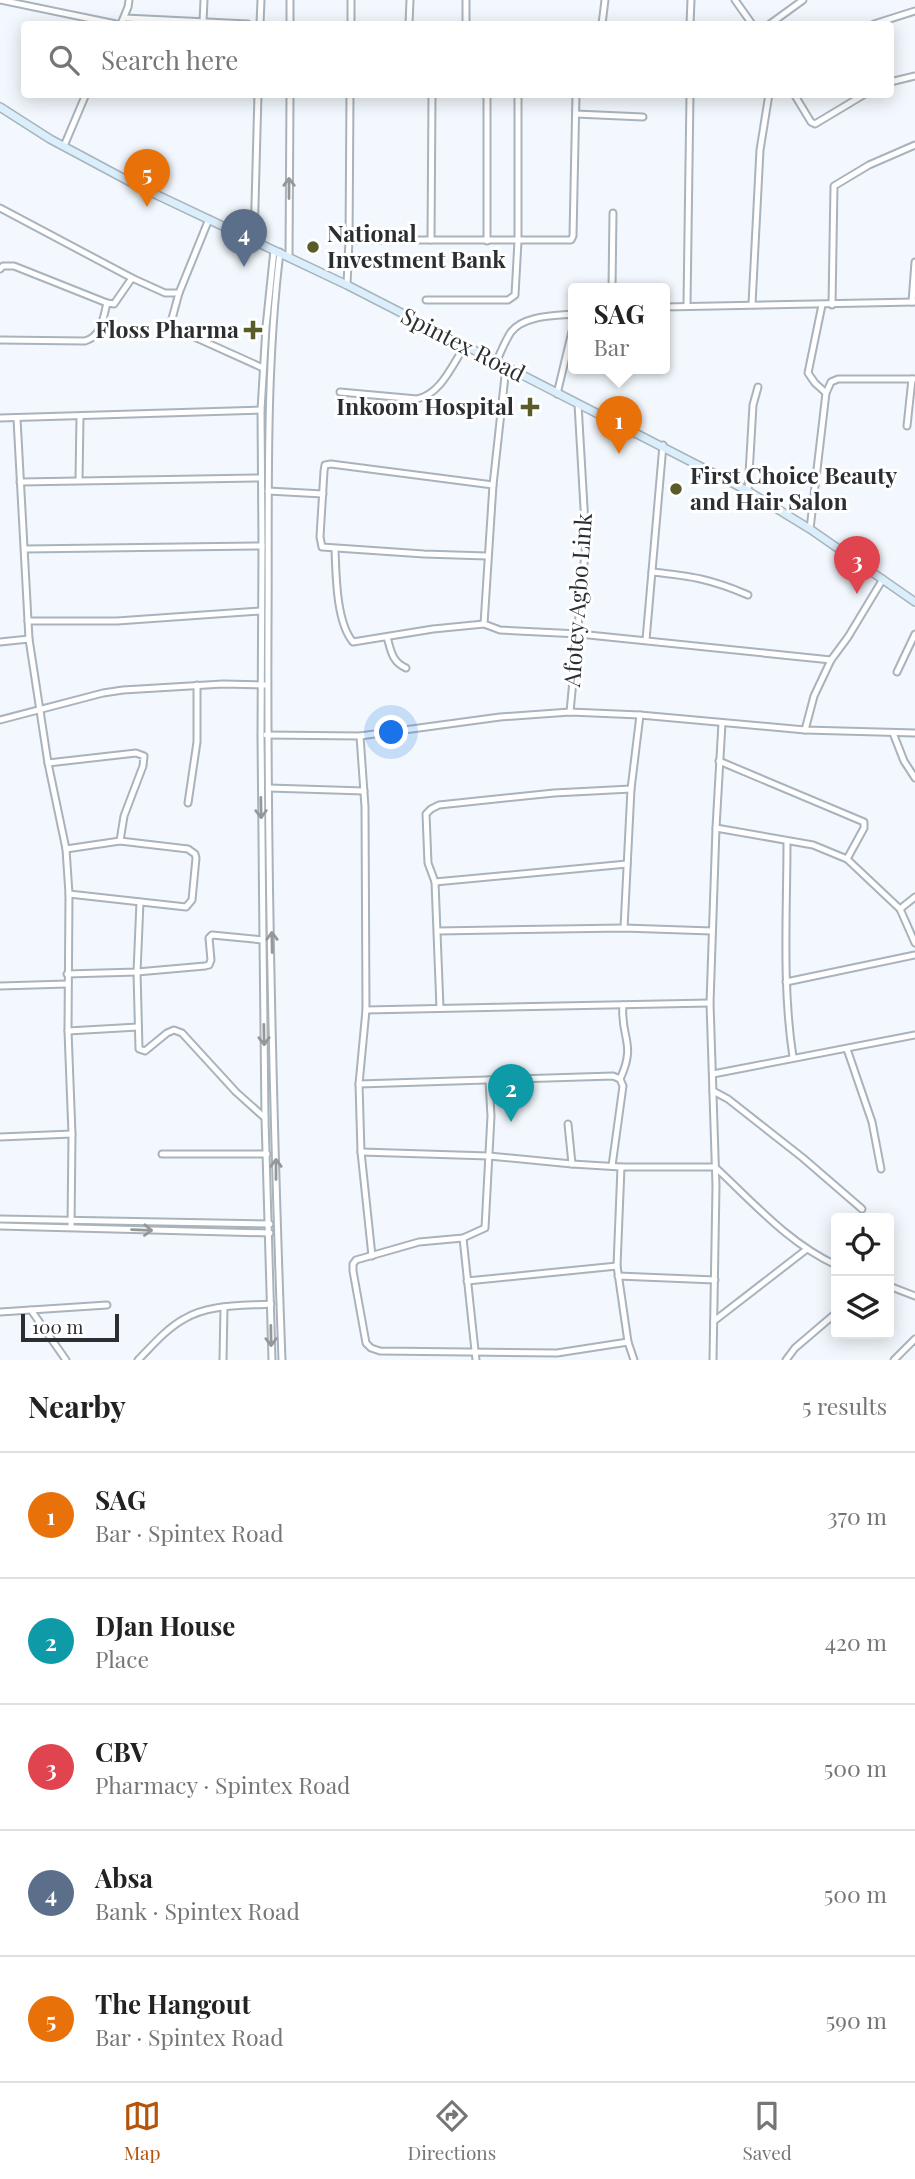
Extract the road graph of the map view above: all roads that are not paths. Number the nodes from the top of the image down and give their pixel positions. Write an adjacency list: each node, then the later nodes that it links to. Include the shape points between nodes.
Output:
1 (0, 0): 15 (street)
2 (129, 0): 14 (street)
3 (204, 0): 18 (street)
4 (261, 0): 19 (street)
5 (290, 0): 20 (street)
6 (351, 0): 21 (street)
7 (410, 0): 22 (street)
8 (466, 0): 23 (street)
9 (605, 0): 24 (street)
10 (691, 0): 25 (street)
11 (735, 0): 26 (street)
12 (803, 0): 27 (street)
13 (915, 12): 28 (street)
14 (125, 18): 16 (street); 17 (street)
15 (104, 21)
16 (122, 21)
17 (184, 21)
18 (203, 21)
19 (260, 21)
20 (290, 21)
21 (351, 21)
22 (408, 21)
23 (466, 21)
24 (602, 21)
25 (690, 21)
26 (750, 21)
27 (774, 21)
28 (884, 21)
29 (915, 76): 30 (street)
30 (894, 81)
31 (84, 98): 47 (street)
32 (258, 98): 53 (street)
33 (290, 98): 57 (street, one-way to 33)
34 (350, 98): 51 (street)
35 (432, 98): 52 (street)
36 (487, 98): 54 (street)
37 (518, 98): 55 (street)
38 (576, 98): 44 (street)
39 (690, 98): 70 (street)
40 (768, 98): 67 (street, via 760,150)
41 (796, 98): 42 (street, via 815,124)
42 (859, 98)
43 (0, 107): 47 (main road, Spintex Road)
44 (576, 114): 45 (street); 55 (street, via 572,239)
45 (643, 117)
46 (915, 145): 69 (street, via 834,186)
47 (64, 146): 50 (main road, Spintex Road)
48 (0, 208): 60 (street)
49 (613, 214): 61 (street)
50 (209, 219): 53 (main road, Spintex Road); 63 (street)
51 (349, 240): 52 (street); 62 (street)
52 (432, 240): 54 (street)
53 (254, 241): 56 (main road, Spintex Road)
54 (487, 241): 55 (street)
55 (518, 241): 64 (street, via 512,299)
56 (277, 251): 57 (main road, Spintex Road); 78 (street); 95 (street)
57 (289, 257): 62 (main road, Spintex Road)
58 (915, 262): 65 (street)
59 (0, 269): 66 (street, via 14,266)
60 (132, 278): 63 (street, via 168,294); 66 (street, via 114,303)
61 (612, 283)
62 (347, 285): 75 (main road, Spintex Road)
63 (179, 293): 78 (street, via 170,326)
64 (426, 300)
65 (914, 302): 69 (street)
66 (107, 303): 73 (street, via 99,333 92,339)
67 (752, 304): 68 (street); 70 (street)
68 (822, 305): 69 (street); 82 (street, via 808,373)
69 (832, 305)
70 (687, 306): 71 (street)
71 (670, 307)
72 (568, 315): 76 (street, via 520,324)
73 (0, 340)
74 (568, 345): 83 (street)
75 (465, 346): 76 (main road, Spintex Road); 81 (street, via 425,397)
76 (496, 362): 77 (main road, Spintex Road)
77 (506, 367): 83 (main road, Spintex Road); 94 (street)
78 (263, 368): 85 (street)
79 (914, 379): 82 (street, via 838,379); 89 (street)
80 (758, 387): 96 (street)
81 (340, 392)
82 (826, 393): 98 (street)
83 (557, 394): 84 (main road, Spintex Road)
84 (578, 404): 90 (main road, Spintex Road); 110 (street, Afotey Agbo Link, via 586,542)
85 (261, 410): 86 (street); 91 (street)
86 (80, 417): 88 (street); 92 (street)
87 (0, 418): 88 (street)
88 (17, 419): 93 (street)
89 (907, 426)
90 (663, 445): 96 (main road, Spintex Road); 103 (street)
91 (261, 478): 92 (street); 99 (street)
92 (79, 480): 93 (street)
93 (20, 482): 100 (street)
94 (493, 485): 97 (street, via 327,464); 102 (street)
95 (268, 491): 97 (street); 120 (street)
96 (748, 491): 98 (main road, Spintex Road)
97 (323, 494): 101 (street, via 320,544)
98 (810, 529): 104 (main road, Spintex Road)
99 (262, 546): 100 (street); 107 (street)
100 (25, 549): 108 (street)
101 (335, 549): 102 (street); 112 (street, via 337,591 351,640)
102 (487, 556): 109 (street)
103 (652, 572): 105 (street, via 702,578); 114 (street)
104 (883, 579): 106 (main road, Spintex Road); 116 (street)
105 (748, 595)
106 (915, 602)
107 (261, 611): 108 (street); 120 (street)
108 (28, 621): 113 (street)
109 (484, 624): 110 (street, via 508,631); 112 (street)
110 (579, 634): 114 (street); 122 (street, Afotey Agbo Link)
111 (915, 634): 118 (street)
112 (387, 637): 117 (street, via 397,664)
113 (29, 639): 115 (street); 121 (street)
114 (646, 640): 116 (street)
115 (0, 642)
116 (831, 660): 126 (street)
117 (406, 668)
118 (897, 672)
119 (197, 685): 120 (street); 121 (street, via 103,693); 137 (street, via 197,742)
120 (265, 685): 129 (street)
121 (40, 711): 124 (street); 132 (street)
122 (570, 712): 123 (street); 130 (street)
123 (640, 715): 125 (street); 135 (street)
124 (0, 720)
125 (722, 723): 126 (street); 131 (street)
126 (805, 730): 127 (street)
127 (892, 733): 128 (street); 133 (street)
128 (915, 733)
129 (264, 735): 130 (street); 134 (street); 152 (street, one-way to 152)
130 (360, 736): 136 (street)
131 (719, 761): 138 (street); 142 (street, via 864,822)
132 (48, 763): 139 (street, via 136,753 144,756); 141 (street)
133 (915, 778)
134 (270, 788): 136 (street); 190 (street, one-way to 134)
135 (631, 789): 143 (street); 144 (street, via 436,806 426,814 425,822 428,863)
136 (364, 791): 163 (street)
137 (188, 803)
138 (716, 828): 140 (street); 150 (street)
139 (120, 841): 141 (street); 147 (street, via 188,849 195,854 189,906)
140 (787, 841): 142 (street, via 813,845); 157 (street)
141 (66, 849): 145 (street)
142 (848, 859): 148 (street)
143 (627, 864): 144 (street); 149 (street)
144 (435, 882): 151 (street)
145 (69, 894): 147 (street); 156 (street)
146 (915, 897): 148 (street)
147 (140, 902): 155 (street)
148 (900, 909): 153 (street)
149 (624, 928): 150 (street); 151 (street)
150 (712, 931): 160 (street)
151 (438, 932): 162 (street)
152 (263, 940): 155 (street, via 212,935 209,965); 174 (street, one-way to 174)
153 (915, 943)
154 (915, 954): 157 (street)
155 (138, 972): 156 (street); 164 (street)
156 (67, 974): 158 (street)
157 (786, 982): 168 (street)
158 (67, 984): 159 (street); 165 (street)
159 (0, 986)
160 (710, 1003): 161 (street); 169 (street)
161 (623, 1005): 162 (street); 170 (street, via 629,1055)
162 (440, 1008): 163 (street)
163 (366, 1010): 172 (street)
164 (138, 1027): 165 (street); 174 (street, via 142,1051 167,1032 182,1033)
165 (68, 1031): 176 (street)
166 (915, 1035): 167 (street)
167 (847, 1049): 168 (street); 186 (street, via 872,1122)
168 (793, 1057): 169 (street)
169 (713, 1074): 173 (street)
170 (620, 1079): 171 (street); 183 (street, via 623,1086)
171 (489, 1080): 172 (street); 181 (street)
172 (359, 1084): 178 (street)
173 (713, 1091): 185 (street); 187 (street)
174 (265, 1118): 180 (street)
175 (568, 1124): 182 (street)
176 (72, 1134): 177 (street); 189 (street)
177 (0, 1137)
178 (361, 1152): 181 (street); 195 (street)
179 (162, 1154): 180 (street)
180 (267, 1154): 190 (street)
181 (489, 1156): 182 (street); 193 (street, via 487,1222 481,1231)
182 (572, 1164): 183 (street)
183 (612, 1166): 184 (street)
184 (621, 1167): 185 (street); 197 (street)
185 (715, 1167): 194 (street); 199 (street)
186 (881, 1169)
187 (862, 1209)
188 (0, 1219): 189 (street)
189 (71, 1224): 190 (street); 191 (street); 192 (street, one-way to 192)
190 (273, 1224): 192 (street)
191 (0, 1226)
192 (273, 1233): 203 (street); 217 (street)
193 (463, 1238): 195 (street, via 419,1242); 200 (street)
194 (807, 1250): 196 (street); 209 (street)
195 (372, 1256): 212 (street, via 353,1264 366,1343 371,1348)
196 (831, 1262)
197 (617, 1266): 198 (street); 200 (street)
198 (618, 1276): 199 (street); 211 (street)
199 (715, 1280): 209 (street)
200 (467, 1281): 212 (street)
201 (894, 1287): 202 (street)
202 (915, 1296)
203 (271, 1304): 205 (street); 216 (street, one-way to 216)
204 (107, 1305): 206 (street)
205 (225, 1307): 214 (street, via 182,1320); 215 (street)
206 (31, 1310): 207 (street); 213 (street)
207 (0, 1312)
208 (831, 1317): 221 (street)
209 (714, 1321): 220 (street)
210 (915, 1339): 222 (street)
211 (628, 1342): 212 (street, via 556,1353); 219 (street)
212 (475, 1353): 218 (street)
213 (66, 1360)
214 (138, 1360)
215 (223, 1360)
216 (272, 1360)
217 (282, 1360)
218 (476, 1360)
219 (634, 1360)
220 (713, 1360)
221 (786, 1360)
222 (894, 1360)

